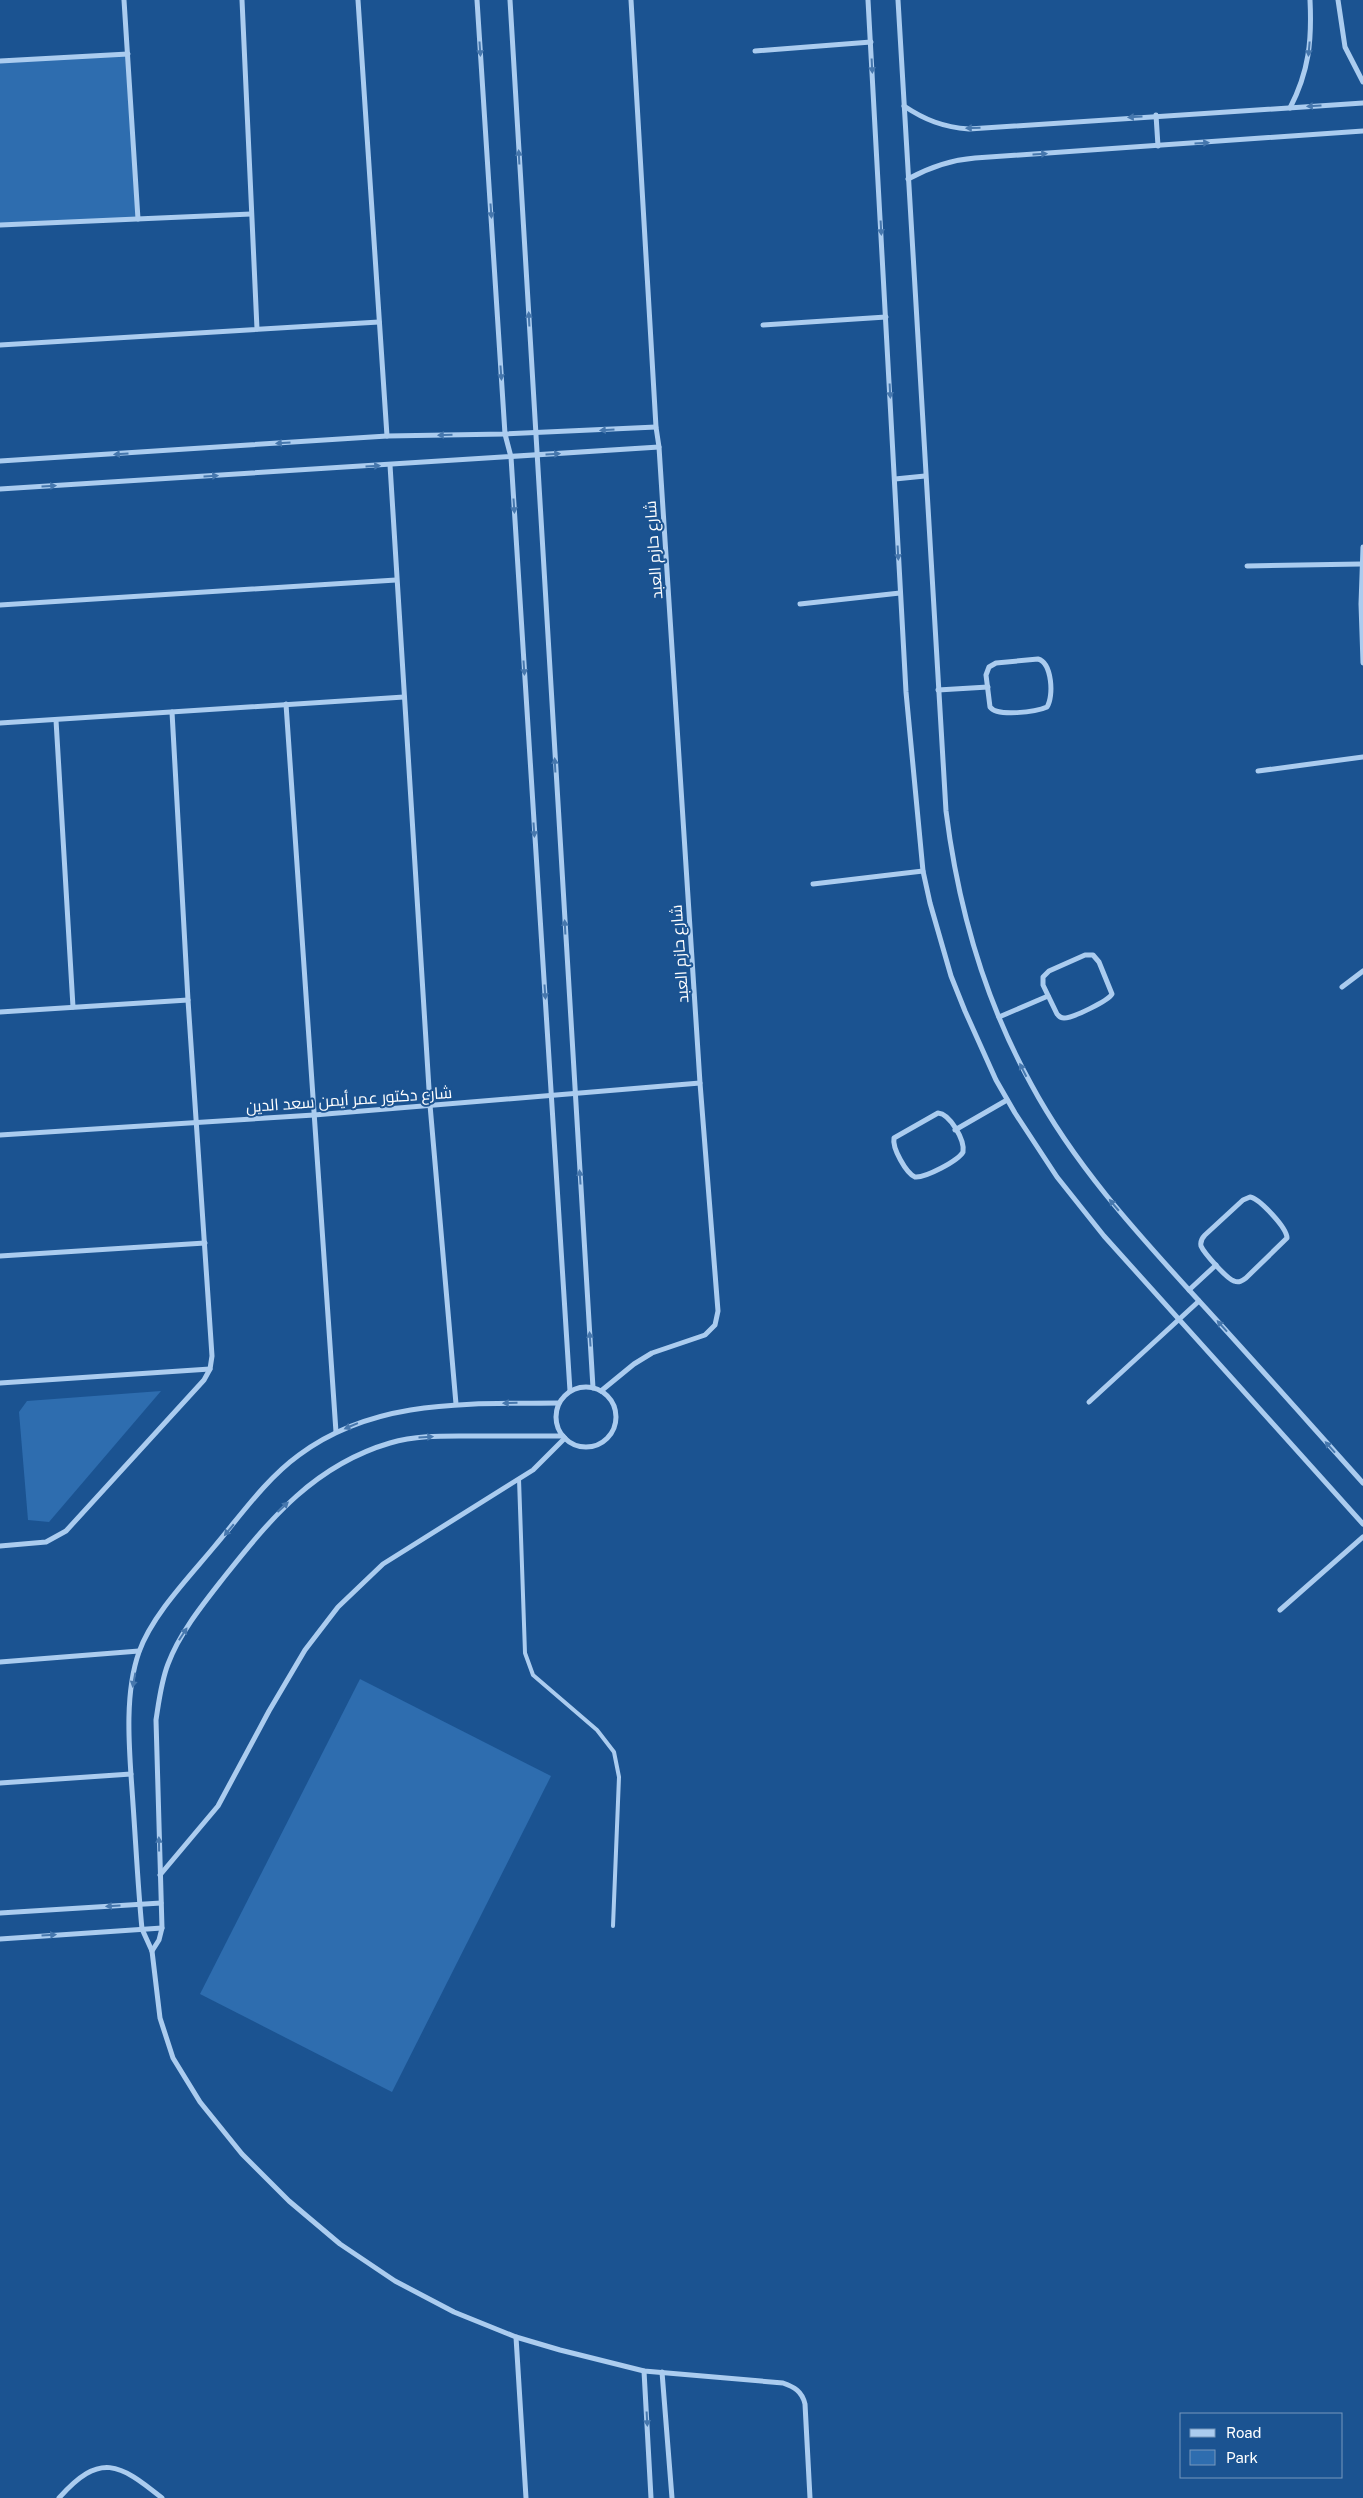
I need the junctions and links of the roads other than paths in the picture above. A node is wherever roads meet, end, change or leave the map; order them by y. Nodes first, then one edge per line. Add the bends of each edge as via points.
1 (124, 0) edge
2 (242, 0) edge
3 (358, 0) edge
4 (477, 0) edge
5 (510, 0) edge
6 (631, 0) edge
7 (868, 0) edge
8 (898, 0) edge
9 (1310, 0) edge
10 (1338, 0) edge
11 (871, 42) junction
12 (755, 51) dead end
13 (128, 54) junction
14 (0, 61) edge
15 (1363, 82) edge
16 (1363, 103) edge
17 (904, 106) junction
18 (1290, 108) junction
19 (1156, 115) junction
20 (1363, 131) edge
21 (1158, 146) junction
22 (908, 179) junction
23 (251, 214) junction
24 (138, 219) junction
25 (0, 225) edge
26 (886, 317) junction
27 (379, 322) junction
28 (764, 325) dead end
29 (257, 329) junction
30 (0, 345) edge
31 (656, 427) junction
32 (536, 433) junction
33 (505, 434) junction
34 (387, 436) junction
35 (659, 448) junction
36 (536, 455) junction
37 (511, 457) junction
38 (0, 462) edge
39 (390, 464) junction
40 (925, 476) junction
41 (894, 479) junction
42 (0, 489) edge
43 (1363, 547) edge
44 (1361, 564) junction
45 (1247, 566) dead end
46 (396, 580) junction
47 (900, 593) junction
48 (800, 604) dead end
49 (1362, 604) edge
50 (0, 605) edge
51 (1362, 645) edge
52 (1363, 663) edge
53 (988, 687) junction
54 (938, 690) junction
55 (404, 697) junction
56 (286, 704) junction
57 (172, 712) junction
58 (56, 720) junction
59 (0, 723) edge
60 (1363, 757) edge
61 (1258, 771) dead end
62 (923, 871) junction
63 (813, 884) dead end
64 (1363, 971) edge
65 (1342, 987) dead end
66 (1048, 996) junction
67 (188, 1000) junction
68 (73, 1007) junction
69 (0, 1012) edge
70 (999, 1018) junction
71 (700, 1083) junction
72 (575, 1094) junction
73 (551, 1096) junction
74 (1007, 1100) junction
75 (430, 1105) junction
76 (314, 1115) junction
77 (197, 1122) junction
78 (955, 1130) junction
79 (0, 1135) edge
80 (205, 1243) junction
81 (0, 1256) edge
82 (1216, 1265) junction
83 (1189, 1290) junction
84 (1200, 1301) junction
85 (1180, 1320) junction
86 (210, 1369) junction
87 (0, 1383) edge
88 (593, 1388) junction
89 (570, 1391) junction
90 (601, 1391) junction
91 (1089, 1402) dead end
92 (559, 1403) junction
93 (456, 1404) junction
94 (336, 1432) junction
95 (564, 1437) junction
96 (519, 1479) junction
97 (1363, 1483) edge
98 (1363, 1524) edge
99 (1363, 1536) edge
100 (0, 1546) edge
101 (1280, 1610) dead end
102 (140, 1651) junction
103 (0, 1662) edge
104 (131, 1774) junction
105 (0, 1783) edge
106 (159, 1876) junction
107 (161, 1903) junction
108 (140, 1904) junction
109 (0, 1913) edge
110 (614, 1926) dead end
111 (162, 1928) junction
112 (142, 1929) junction
113 (0, 1939) edge
114 (152, 1951) junction
115 (516, 2337) junction
116 (644, 2370) junction
117 (662, 2372) junction
118 (58, 2498) edge
119 (162, 2498) edge
120 (526, 2498) edge
121 (651, 2498) edge
122 (672, 2498) edge
123 (810, 2498) edge

1 - 13 street
2 - 23 street
3 - 27 street
4 -> 33 street
32 -> 5 street
6 - 31 street, شارع حازم العبد
7 - 11 street
8 - 17 street
9 -> 18 street via 1308,66
10 - 15 street via 1345,47
11 - 12 street
11 -> 26 street
13 - 14 street
13 - 24 street
16 -> 18 street
19 -> 17 street via 969,129 947,127 924,119
17 - 22 street
18 - 19 street
19 - 21 street
21 -> 20 street
22 -> 21 street via 929,167 952,160
22 - 40 street
23 - 24 street
23 - 29 street
24 - 25 street
26 - 28 street
26 -> 41 street
27 - 29 street
27 - 34 street
29 - 30 street
31 -> 32 street
31 - 35 street, شارع حازم العبد
32 - 33 street
32 - 36 street
33 -> 34 street
33 - 37 street
34 -> 38 street
36 -> 35 street
35 - 71 street, شارع حازم العبد
36 - 37 street
72 -> 36 street
37 - 39 street
37 -> 73 street
42 -> 39 street
39 - 46 street
40 - 41 street
40 - 54 street
41 -> 47 street
43 - 44 street
44 - 45 street
44 - 49 street
46 - 50 street
46 - 55 street
47 - 48 street
47 - 62 street
49 - 51 street
51 - 52 street
53 - 53 street via 990,707 997,713 1044,709 1050,700 1049,670 1045,662 1038,659 992,664 987,670
53 - 54 street
54 - 70 street via 946,811 954,868 969,932
55 - 56 street
55 - 75 street
56 - 57 street
56 - 76 street
57 - 58 street
57 - 67 street
58 - 59 street
58 - 68 street
60 - 61 street
62 - 63 street
62 - 74 street via 951,976
64 - 65 street
66 - 66 street via 1056,1014 1065,1018 1108,999 1112,989 1100,962 1089,955 1045,973 1042,981
66 - 70 street
67 - 68 street
67 - 77 street
68 - 69 street
83 -> 70 street via 1075,1155 1031,1085
71 - 72 street, شارع دكتور عمر أيمن سعد الدين
71 - 90 street, شارع حازم العبد via 718,1311 715,1324 705,1335 671,1345 634,1364
72 - 73 street, شارع دكتور عمر أيمن سعد الدين
88 -> 72 street
73 - 75 street, شارع دكتور عمر أيمن سعد الدين
73 - 89 street
74 - 78 street
74 - 85 street via 1035,1146 1080,1207
75 - 76 street, شارع دكتور عمر أيمن سعد الدين
75 - 93 street
76 - 77 street, شارع دكتور عمر أيمن سعد الدين
76 - 94 street
77 - 79 street, شارع دكتور عمر أيمن سعد الدين
77 - 80 street
78 - 78 street via 946,1115 938,1113 900,1133 893,1141 908,1172 915,1178 923,1177 961,1156 964,1148
80 - 81 street
80 - 86 street via 212,1350
82 - 82 street via 1233,1281 1242,1281 1283,1244 1287,1234 1258,1200 1246,1198 1202,1238 1202,1246
82 - 83 street
83 - 84 street
84 - 85 street
97 -> 84 street
85 - 91 street
85 - 98 street
86 - 87 street
86 - 100 street via 204,1380 66,1531 46,1542
88 - 89 street
88 - 90 street
89 - 92 street
90 - 95 street via 612,1404 615,1414 610,1433 603,1441 589,1446 574,1444
92 -> 93 street
92 - 95 street via 557,1426
93 -> 94 street via 395,1412
94 -> 102 street via 299,1455 268,1483 176,1593
95 - 96 street via 539,1465
106 -> 95 street via 156,1720 168,1665 180,1639 208,1597 280,1510 331,1470 390,1443 421,1437
96 - 106 street via 383,1564 338,1607 269,1710 218,1806
96 - 110 lane via 525,1653 533,1675 597,1730 614,1752 620,1777
99 - 101 street
102 - 103 street
102 -> 104 street via 132,1692
104 - 105 street
104 - 108 street
106 - 107 street
107 - 108 street
107 - 111 street
108 -> 109 street
108 - 112 street
111 - 112 street
111 - 114 street
113 -> 112 street
112 - 114 street
114 - 115 street via 160,2018 174,2058 200,2102 242,2154 289,2202 340,2244 396,2281 454,2312
115 - 116 street
115 - 120 street
116 - 117 street
116 -> 121 street
117 - 122 street
117 - 123 street via 783,2383 794,2387 803,2395 805,2404
118 - 119 street via 84,2474 102,2467 119,2468

